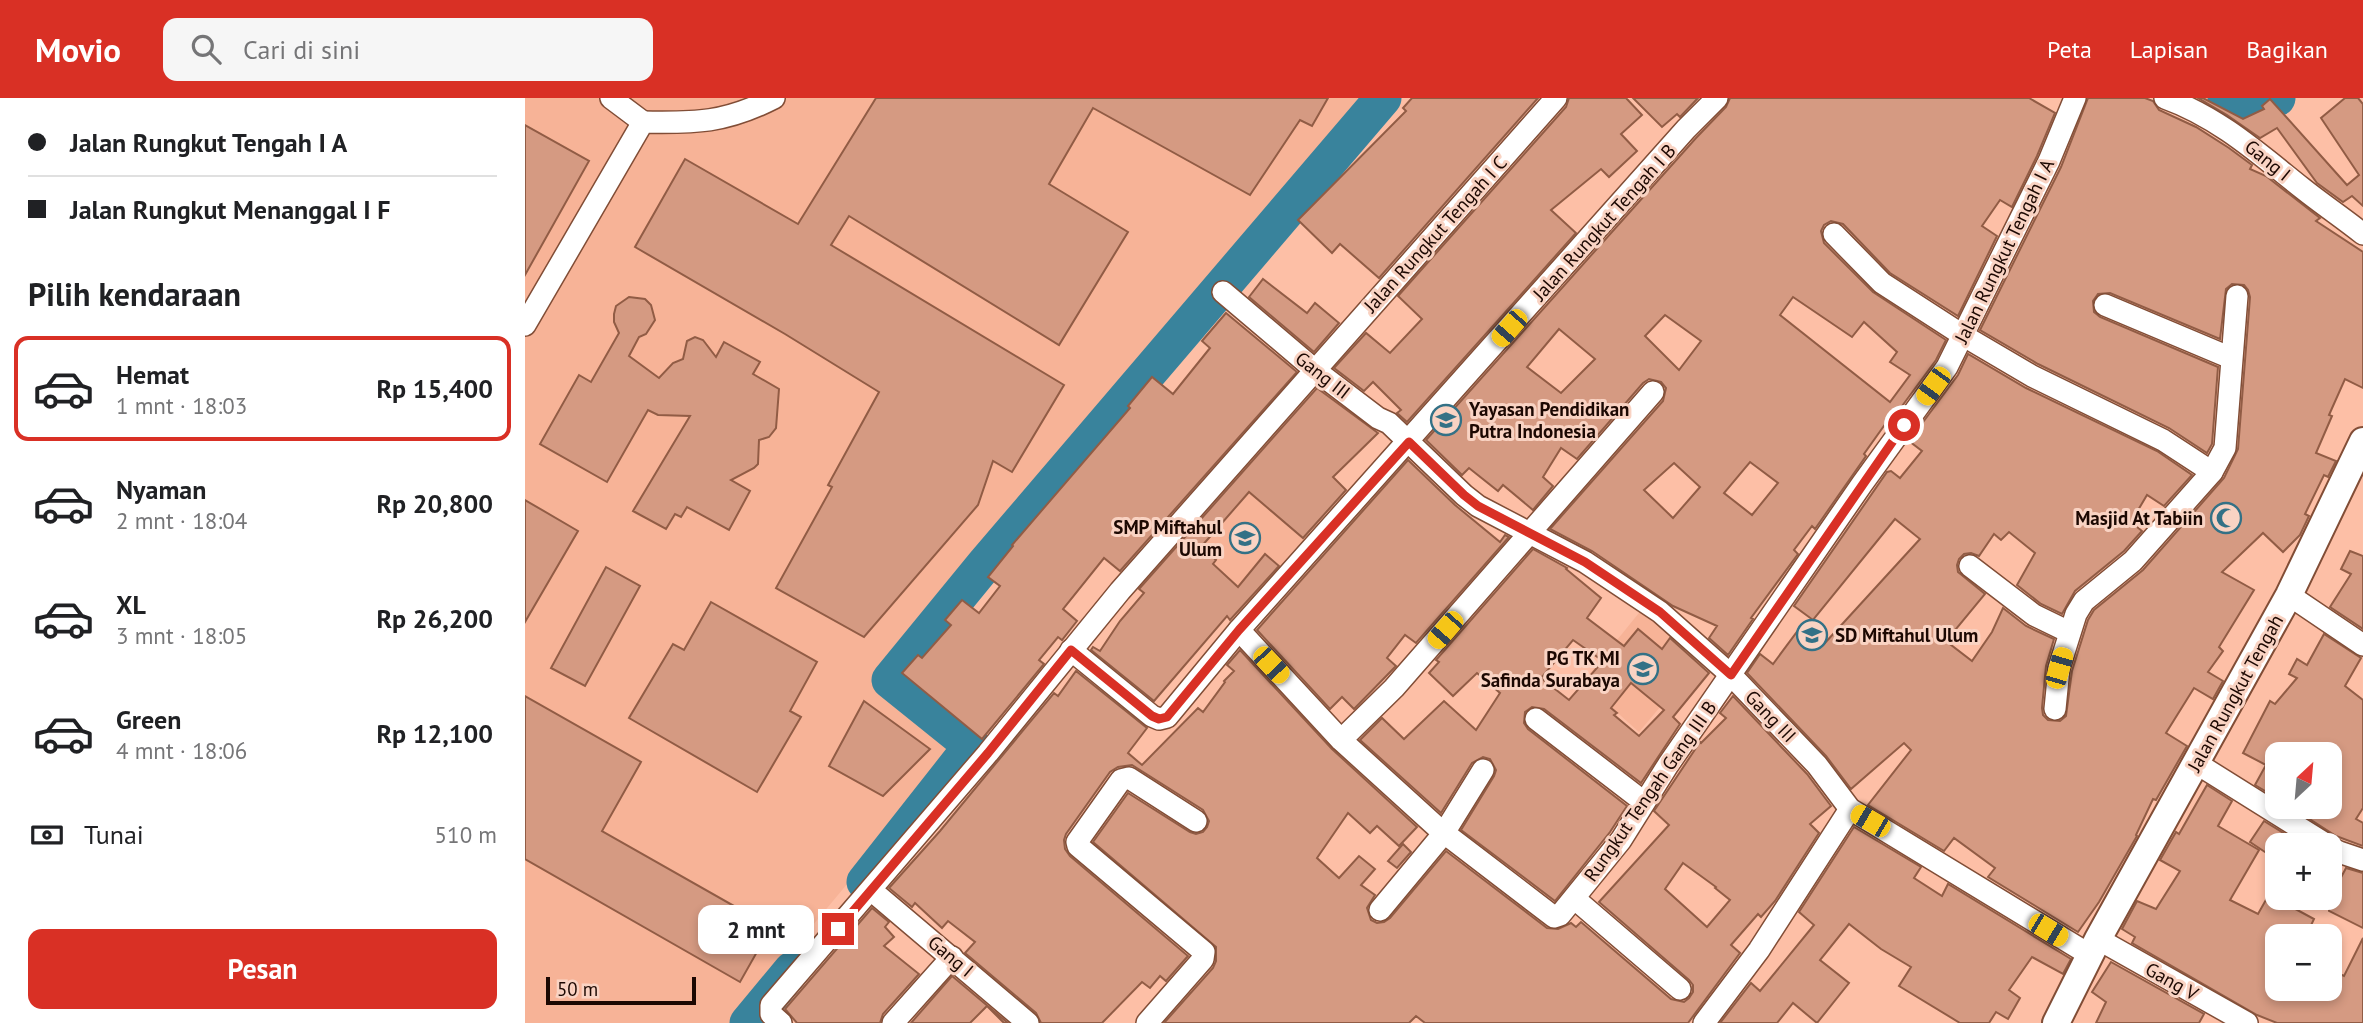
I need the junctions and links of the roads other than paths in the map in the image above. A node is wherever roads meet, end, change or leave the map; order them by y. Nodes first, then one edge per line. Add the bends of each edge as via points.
1 (611, 98) edge
2 (774, 98) edge
3 (1556, 98) edge
4 (1717, 98) edge
5 (2075, 98) edge
6 (2165, 98) edge
7 (643, 122) junction
8 (1834, 234) dead end
9 (2363, 234) edge
10 (1223, 292) dead end
11 (2238, 296) dead end
12 (2105, 305) dead end
13 (525, 325) edge
14 (1963, 336) junction
15 (2231, 358) junction
16 (1315, 370) junction
17 (1653, 392) dead end
18 (2363, 441) edge
19 (1409, 442) junction
20 (2212, 471) junction
21 (1531, 533) junction
22 (1970, 566) dead end
23 (2289, 595) junction
24 (1239, 630) junction
25 (2069, 632) junction
26 (2363, 645) edge
27 (1071, 650) junction
28 (1731, 675) junction
29 (2055, 709) dead end
30 (1536, 719) dead end
31 (1342, 740) junction
32 (2196, 762) junction
33 (1483, 770) dead end
34 (1644, 802) junction
35 (1850, 809) junction
36 (1196, 821) dead end
37 (1444, 833) junction
38 (2308, 833) edge
39 (2342, 853) edge
40 (2363, 860) edge
41 (871, 890) junction
42 (1575, 899) junction
43 (1380, 910) dead end
44 (2094, 947) junction
45 (952, 957) junction
46 (1680, 989) dead end
47 (781, 1023) edge
48 (893, 1023) edge
49 (1028, 1023) edge
50 (1147, 1023) edge
51 (1704, 1023) edge
52 (2056, 1023) edge
53 (2247, 1023) edge

1 - 7 street
2 - 7 street via 724,118 696,123
3 - 16 street, Jalan Rungkut Tengah I C
4 - 19 street, Jalan Rungkut Tengah I B
5 - 14 street, Jalan Rungkut Tengah I A
6 - 9 street, Gang I via 2242,139
7 - 13 street
8 - 14 street via 1882,283
10 - 16 street, Gang III
11 - 15 street
12 - 15 street
14 - 20 street via 2032,376 2163,440
14 - 28 street, Jalan Rungkut Tengah I A via 1947,367
15 - 20 street via 2225,448
16 - 19 street, Gang III
16 - 27 street, Jalan Rungkut Tengah I C
17 - 21 street
18 - 23 main road, Jalan Rungkut Tengah
19 - 21 street, Gang III via 1478,506
19 - 24 street, Jalan Rungkut Tengah I B
20 - 25 street via 2133,561 2084,601
21 - 28 street, Gang III via 1660,612
21 - 31 street
22 - 25 street via 2034,615
23 - 26 street
23 - 32 main road, Jalan Rungkut Tengah
24 - 27 street, Jalan Rungkut Tengah I B via 1167,717 1159,719
24 - 31 street, Rungkut Tengah Gang III B
25 - 29 street
27 - 41 street, Jalan Rungkut Tengah I C
28 - 34 street, Rungkut Tengah Gang III B
28 - 35 street, Gang III via 1817,765
30 - 34 street
31 - 37 street, Rungkut Tengah Gang III B
32 - 38 street
32 - 44 main road, Jalan Rungkut Tengah
33 - 37 street
34 - 42 street, Rungkut Tengah Gang III B
35 - 44 street, Gang III
35 - 51 street via 1759,950
36 - 50 street via 1129,778 1121,780 1077,842 1204,952 1203,959
37 - 42 street, Rungkut Tengah Gang III B via 1554,917
37 - 43 street
39 - 40 street
41 - 45 street, Gang I
41 - 47 street, Jalan Rungkut Tengah I C via 771,1006 771,1014
42 - 46 street
44 - 52 main road, Jalan Rungkut Tengah
44 - 53 street, Gang V
45 - 48 street
45 - 49 street, Gang I

